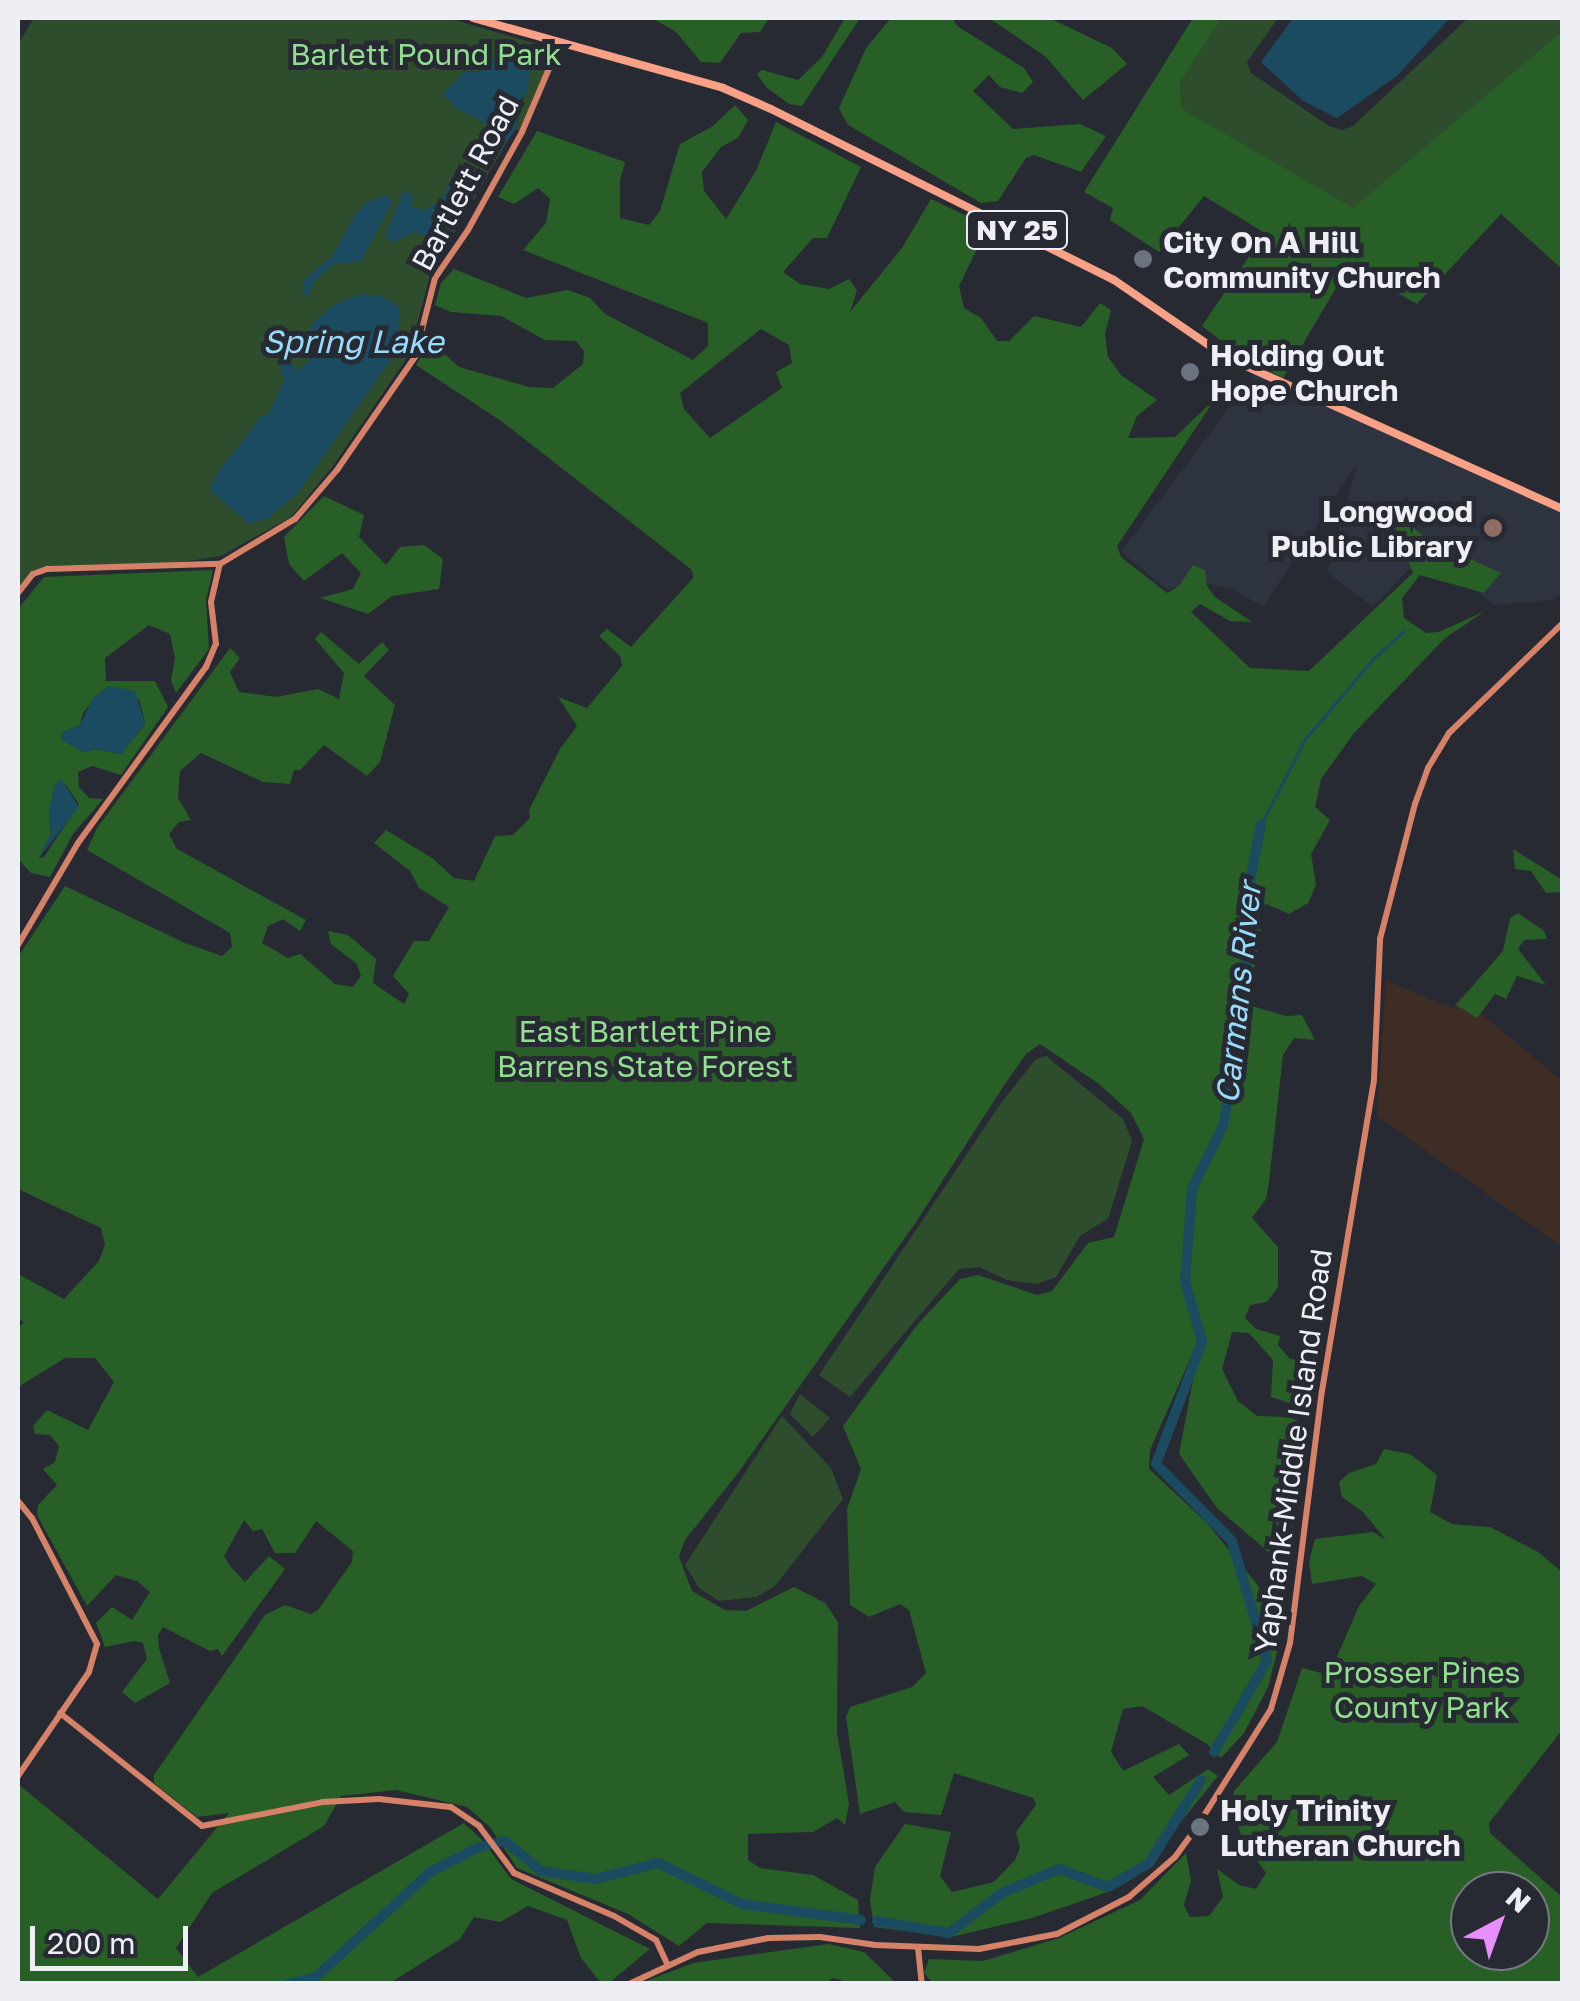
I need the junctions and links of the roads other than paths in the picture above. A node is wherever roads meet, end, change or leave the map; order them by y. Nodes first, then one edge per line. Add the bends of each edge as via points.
1 (473, 18) edge
2 (560, 43) junction
3 (1562, 509) edge
4 (220, 564) junction
5 (18, 593) edge
6 (1562, 624) edge
7 (18, 945) edge
8 (18, 1501) edge
9 (60, 1713) junction
10 (18, 1776) edge
11 (918, 1948) junction
12 (667, 1964) junction
13 (629, 1984) edge
14 (922, 1984) edge

1 - 2 main road, NY 25
2 - 3 main road, NY 25 via 771,108 1104,274 1226,357
2 - 4 street, Bartlett Road via 522,132 435,278 415,357 295,520
4 - 5 street via 48,569
4 - 7 street via 211,602 216,644 206,667 78,843
6 - 11 street, Yaphank-Middle Island Road via 1450,733 1428,768 1409,826 1380,939 1374,1078 1322,1391 1290,1643 1270,1709 1186,1843 1108,1911 1008,1946
8 - 9 street via 97,1644 94,1663
9 - 10 street
9 - 12 street via 202,1826 323,1802 380,1799 451,1807 479,1826 514,1874 656,1940
11 - 12 street, Yaphank-Middle Island Road via 769,1938
11 - 14 street
12 - 13 street, Yaphank-Middle Island Road

